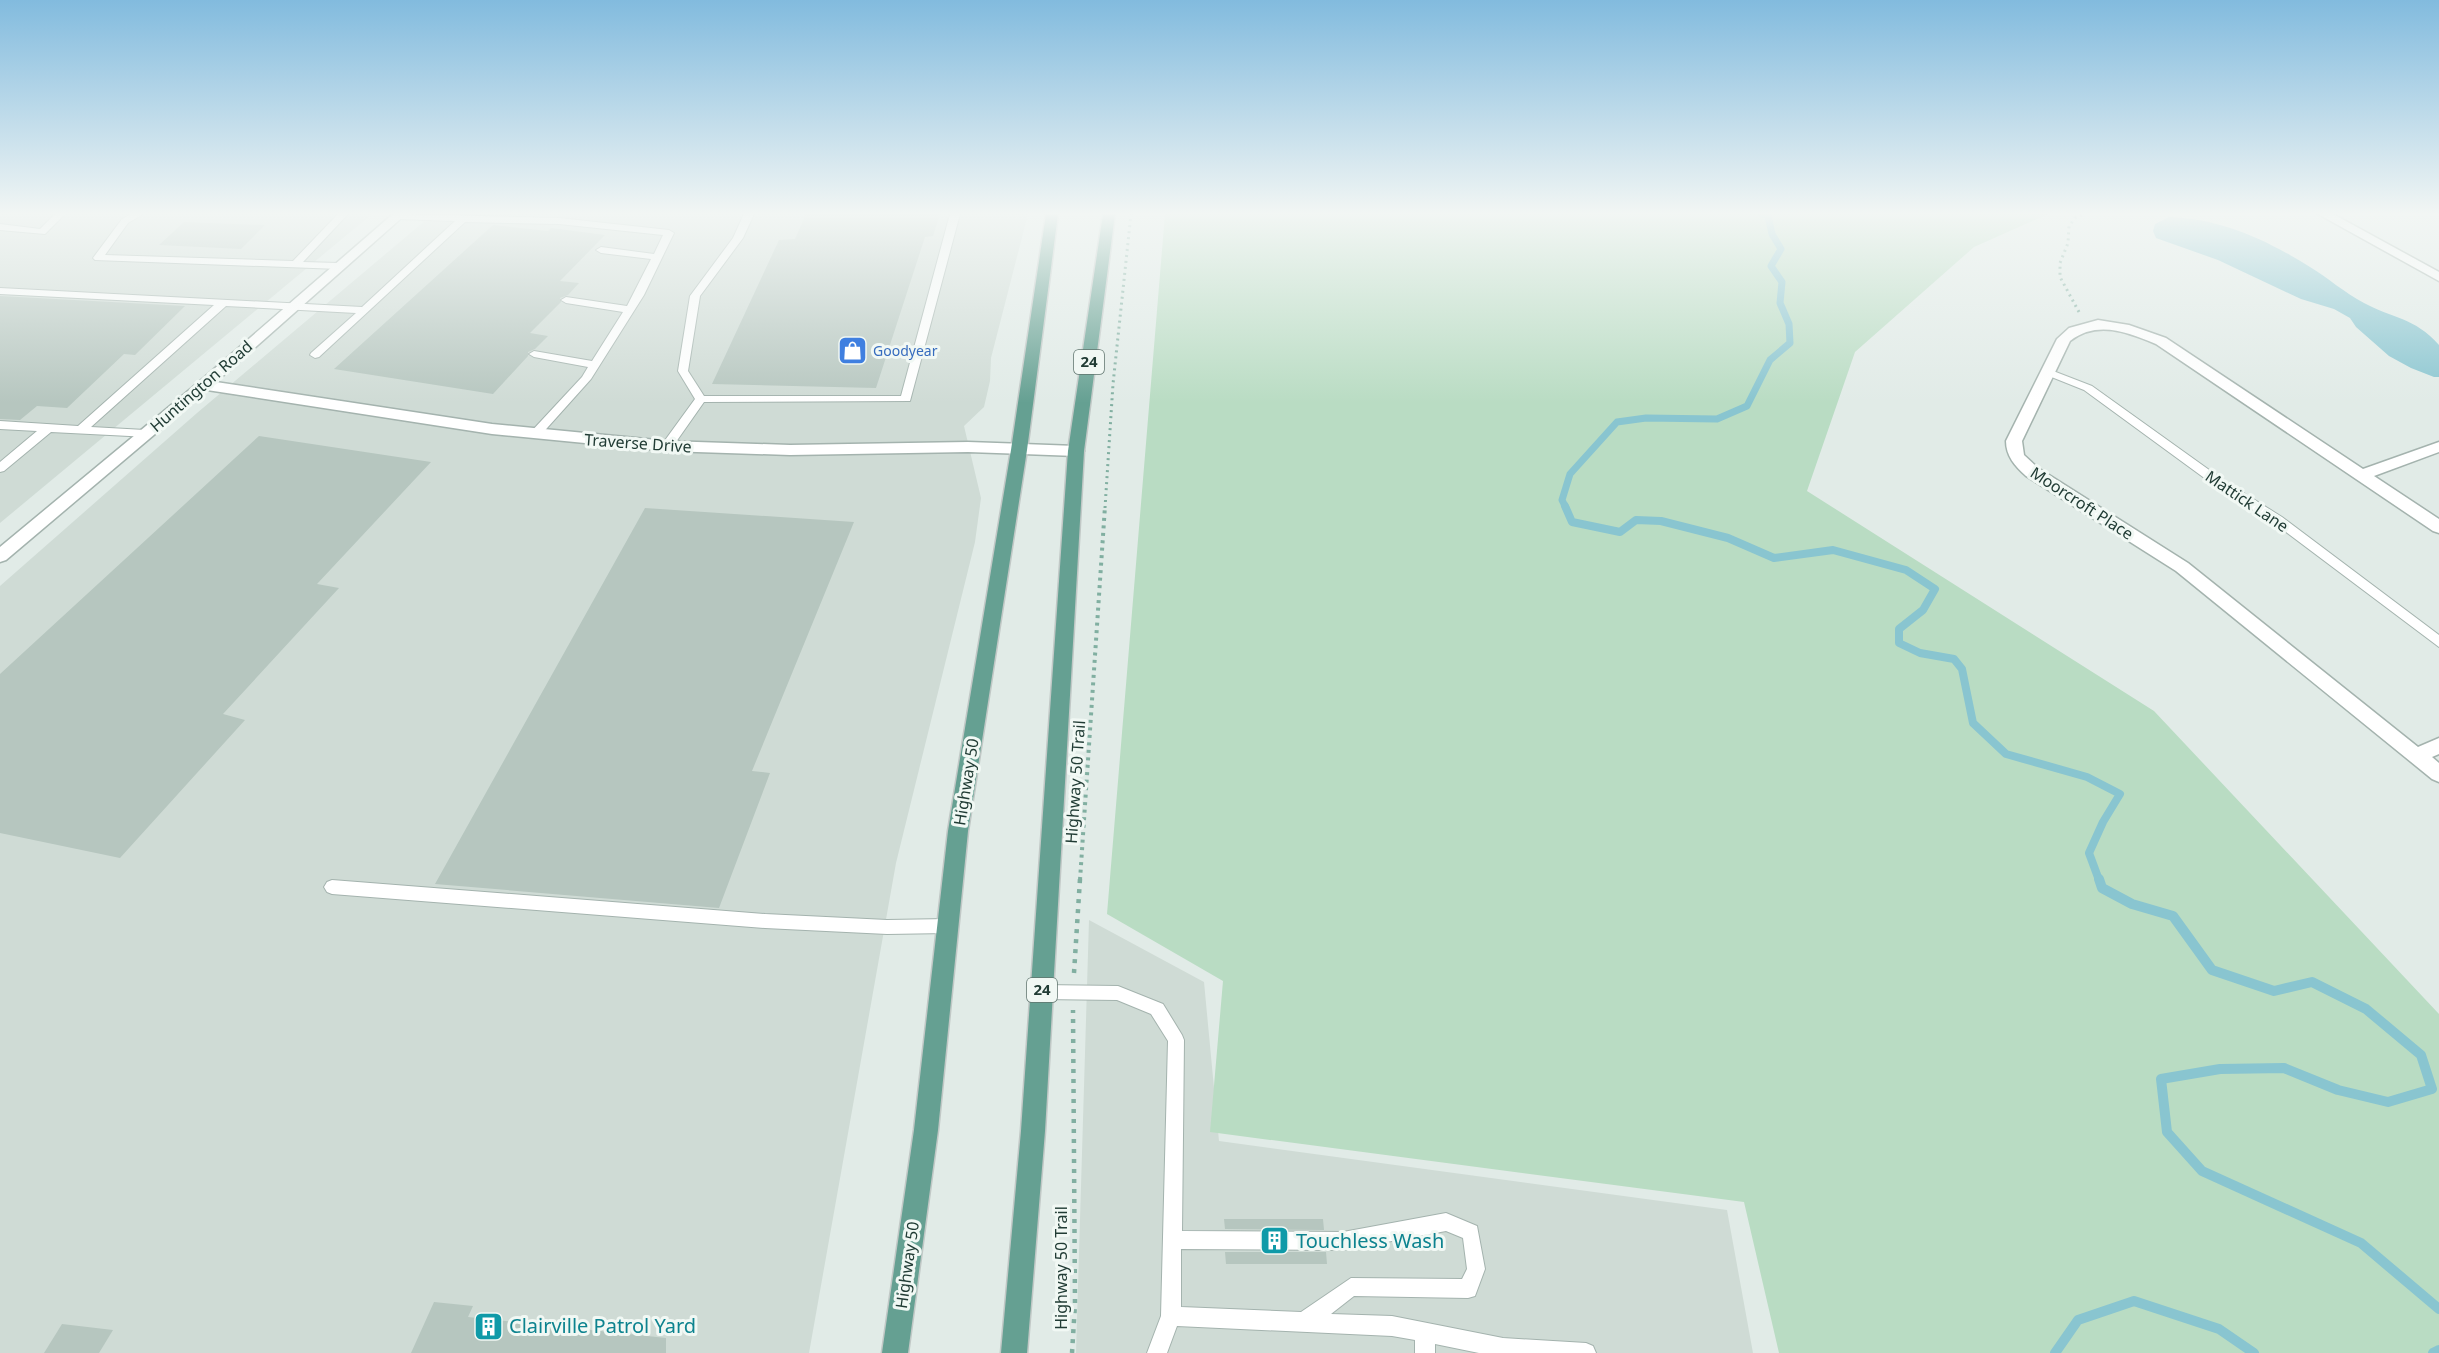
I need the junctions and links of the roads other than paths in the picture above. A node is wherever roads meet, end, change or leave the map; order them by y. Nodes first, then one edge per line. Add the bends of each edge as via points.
1 (326, 277) edge
2 (400, 277) edge
3 (647, 277) edge
4 (709, 277) edge
5 (938, 277) edge
6 (1043, 277) edge
7 (1100, 277) edge
8 (0, 291) edge
9 (566, 300) dead end
10 (223, 303) junction
11 (292, 307) junction
12 (365, 310) junction
13 (630, 310) junction
14 (534, 354) dead end
15 (315, 355) dead end
16 (594, 365) junction
17 (2048, 372) junction
18 (204, 385) junction
19 (701, 399) junction
20 (0, 425) edge
21 (48, 428) junction
22 (81, 430) junction
23 (145, 434) junction
24 (535, 434) junction
25 (667, 446) junction
26 (2439, 447) edge
27 (1019, 450) junction
28 (1076, 451) junction
29 (0, 468) edge
30 (2363, 474) junction
31 (2439, 527) edge
32 (0, 556) edge
33 (2439, 642) edge
34 (2439, 746) edge
35 (2417, 756) junction
36 (2439, 774) edge
37 (332, 886) dead end
38 (948, 926) junction
39 (1042, 992) junction
40 (1172, 1240) junction
41 (1171, 1316) junction
42 (1304, 1322) junction
43 (1425, 1333) junction
44 (895, 1353) edge
45 (1014, 1353) edge
46 (1157, 1353) edge
47 (1425, 1353) edge
48 (1586, 1353) edge

1 - 11 street, Huntington Road
2 - 12 lane
3 - 13 lane
4 - 19 lane via 695,296 683,371
5 - 19 lane via 906,399
6 - 27 main road, Highway 50
7 - 28 main road, 24
8 - 10 lane
9 - 13 lane
10 - 11 lane
10 - 22 lane
11 - 12 lane
11 - 18 street, Huntington Road
12 - 15 lane
13 - 16 lane
14 - 16 lane
16 - 24 lane via 586,379
17 - 30 street, Moorcroft Place via 2064,339 2073,330 2088,325 2117,326 2161,341
17 - 33 lane, Mattick Lane via 2088,388 2222,485 2278,520
17 - 35 street, Moorcroft Place via 2014,441 2018,459 2032,472 2182,567
18 - 23 street, Huntington Road
18 - 24 street, Traverse Drive
19 - 25 lane
20 - 21 lane
21 - 22 lane
21 - 29 lane
22 - 23 lane
23 - 32 street, Huntington Road
24 - 25 street, Traverse Drive
25 - 27 street, Traverse Drive
26 - 30 street
27 - 28 street, Traverse Drive
27 - 38 main road, Highway 50 via 958,831
28 - 39 main road, 24
30 - 31 street
34 - 35 street
35 - 36 street, Moorcroft Place
37 - 38 lane via 765,921
38 - 44 main road, Highway 50 via 926,1130
39 - 40 lane via 1118,993 1157,1009 1176,1040
39 - 45 main road, 24
40 - 41 lane
40 - 42 lane via 1342,1241 1446,1222 1471,1232 1476,1269 1468,1289 1351,1287
41 - 42 lane
41 - 46 lane
42 - 43 lane via 1392,1326
43 - 47 lane
43 - 48 lane via 1503,1348

